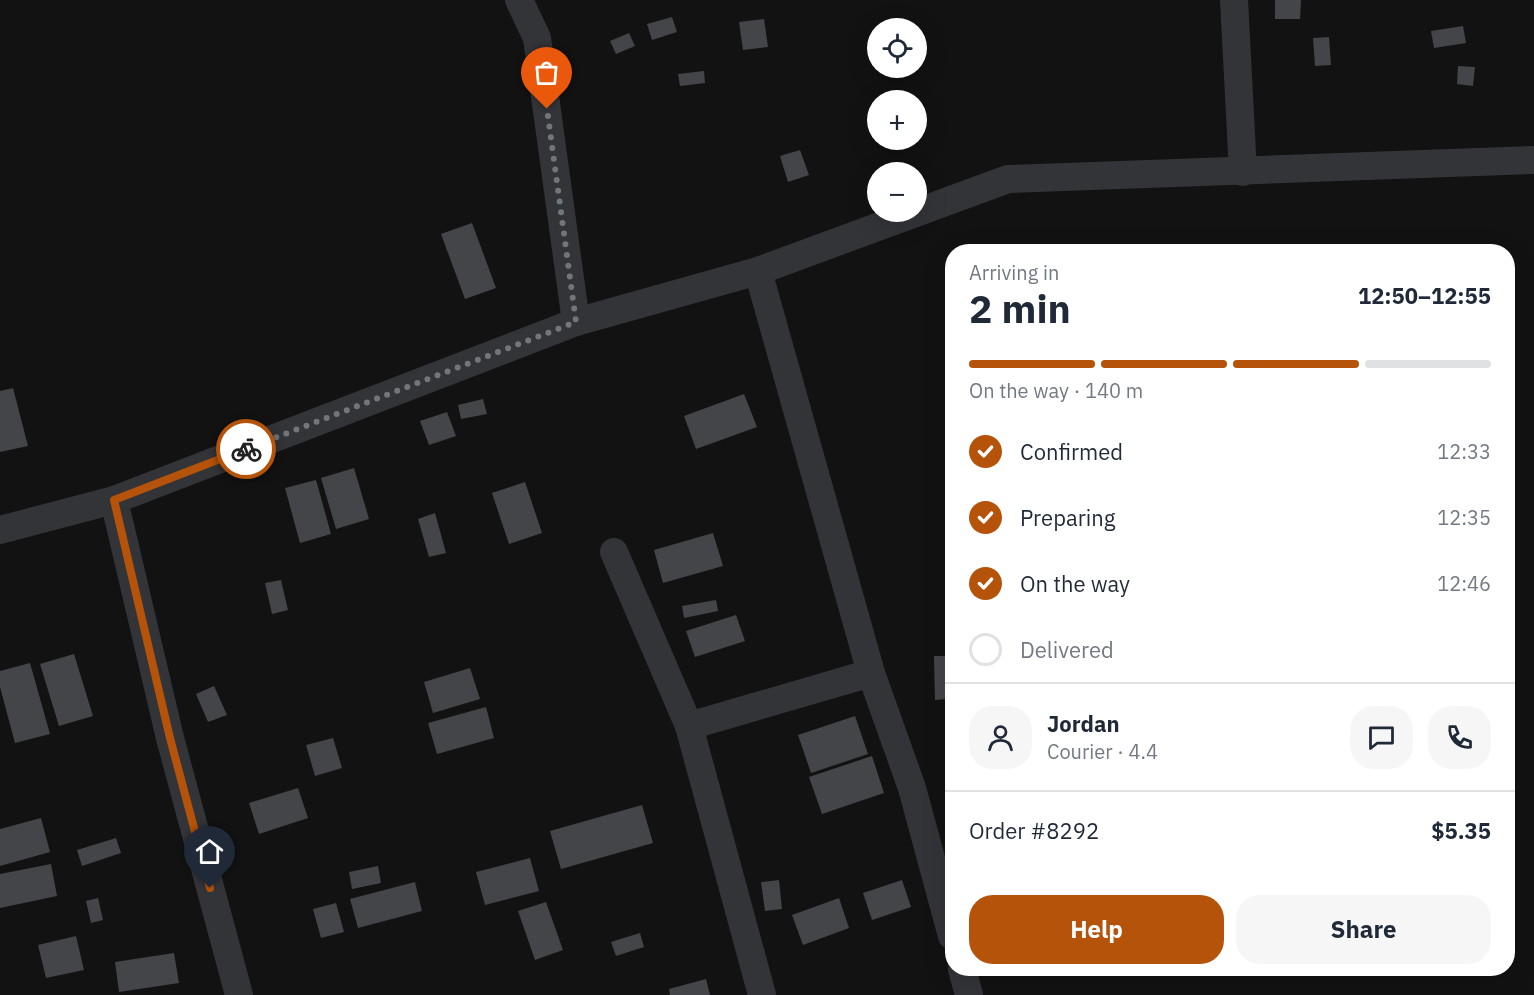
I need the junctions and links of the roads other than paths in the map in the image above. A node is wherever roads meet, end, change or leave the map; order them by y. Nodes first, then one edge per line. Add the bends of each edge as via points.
1 (519, 0) edge
2 (1234, 0) edge
3 (1534, 160) edge
4 (1243, 172) junction
5 (758, 271) junction
6 (576, 322) junction
7 (114, 500) junction
8 (0, 530) edge
9 (614, 552) dead end
10 (871, 673) junction
11 (689, 726) junction
12 (945, 910) edge
13 (964, 976) edge
14 (238, 995) edge
15 (762, 995) edge
16 (969, 995) edge

1 - 6 street via 537,38
2 - 4 street
3 - 4 street
4 - 5 street via 1008,179
5 - 6 street
5 - 10 street
6 - 7 street
7 - 8 street
7 - 14 street via 170,738
9 - 11 street
10 - 11 street
10 - 12 street via 912,788
11 - 15 street
13 - 16 street

